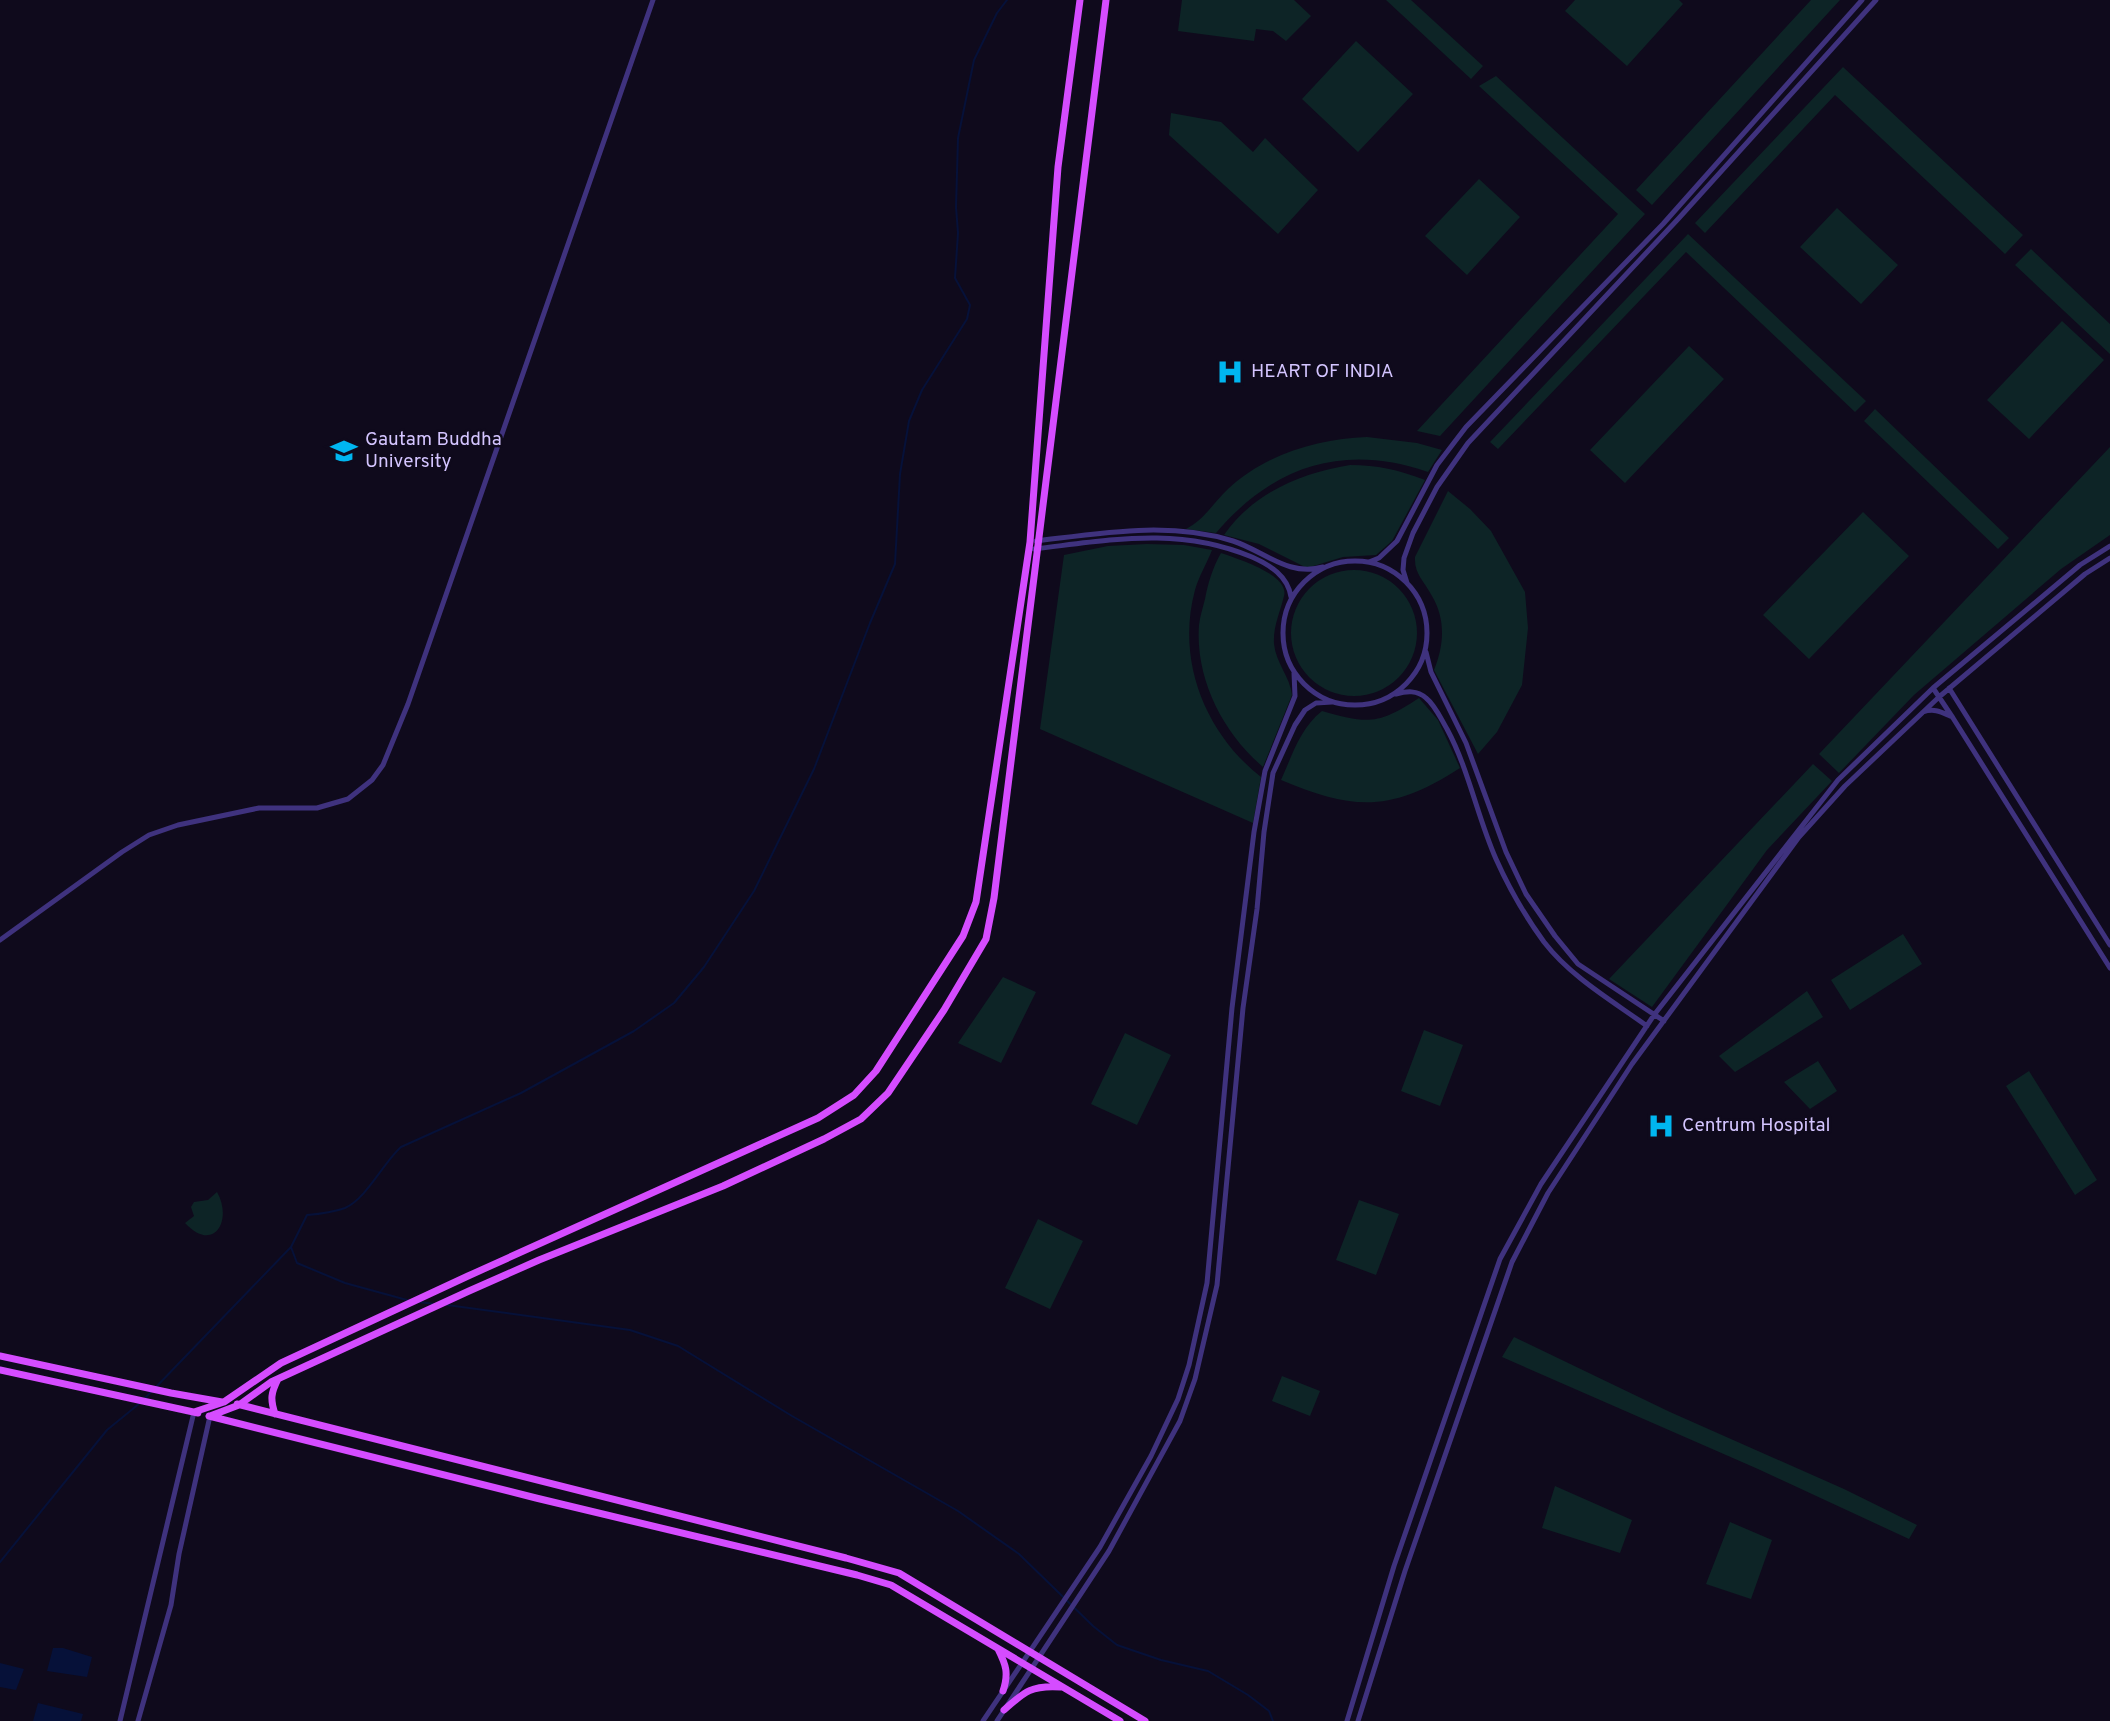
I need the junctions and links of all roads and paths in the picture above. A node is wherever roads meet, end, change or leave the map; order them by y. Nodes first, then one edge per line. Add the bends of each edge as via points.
1 (653, 0) edge
2 (1080, 0) edge
3 (1106, 0) edge
4 (1862, 0) edge
5 (1876, 0) edge
6 (1038, 544) junction
7 (1029, 546) junction
8 (2110, 546) edge
9 (2110, 558) edge
10 (1369, 562) junction
11 (1329, 565) junction
12 (1407, 583) junction
13 (1291, 597) junction
14 (2014, 633) junction
15 (2020, 640) dead end
16 (1426, 652) junction
17 (1294, 673) junction
18 (1960, 678) junction
19 (1943, 680) junction
20 (1933, 688) junction
21 (1949, 688) junction
22 (1393, 695) junction
23 (1938, 697) junction
24 (1332, 702) junction
25 (1961, 706) junction
26 (1921, 713) junction
27 (1953, 718) junction
28 (0, 940) edge
29 (2110, 945) edge
30 (2110, 968) edge
31 (1654, 1015) junction
32 (1664, 1021) junction
33 (1647, 1026) junction
34 (1655, 1032) junction
35 (0, 1356) edge
36 (0, 1370) edge
37 (278, 1378) junction
38 (224, 1402) junction
39 (239, 1405) junction
40 (194, 1412) junction
41 (275, 1414) junction
42 (210, 1416) junction
43 (998, 1647) junction
44 (1029, 1651) junction
45 (1038, 1657) junction
46 (1022, 1662) junction
47 (1031, 1668) junction
48 (1065, 1688) junction
49 (1003, 1691) junction
50 (1004, 1710) junction
51 (120, 1721) edge
52 (138, 1721) edge
53 (984, 1721) edge
54 (997, 1721) edge
55 (1120, 1721) edge
56 (1145, 1721) edge
57 (1347, 1721) edge
58 (1358, 1721) edge

1 - 28 street via 383,765 348,799 317,808 259,808 149,835
2 - 7 main road via 1058,167
3 - 6 main road
4 - 10 street via 1663,224 1465,427 1437,465 1397,541
5 - 12 street via 1468,443 1437,487 1413,533 1404,558
6 - 7 street
6 - 11 street via 1140,529 1172,530 1236,542 1301,570
6 - 13 street via 1171,537 1205,542 1260,561 1281,575
6 - 37 main road via 986,939 888,1093 861,1119 824,1139
7 - 38 main road via 976,902 963,936 876,1071 854,1095 818,1118 281,1363
8 - 19 street via 2080,565
9 - 14 street
10 - 11 street
10 - 12 street via 1393,571
11 - 13 street via 1307,578
12 - 16 street via 1427,624
13 - 17 street via 1283,616 1282,642
14 - 15 street
14 - 18 street
16 - 22 street
16 - 31 street via 1526,894 1578,964
17 - 24 street via 1311,691
17 - 44 street via 1295,696 1265,771 1254,832 1232,1008 1207,1283 1189,1365 1152,1456 1100,1547
18 - 21 street
18 - 25 street via 1955,694
19 - 20 street
19 - 21 street
20 - 23 street
20 - 31 street via 1838,780
21 - 23 street
21 - 25 street
22 - 24 street via 1357,706
22 - 33 street via 1418,693 1440,716 1457,747 1495,856 1515,898 1545,942 1569,970
23 - 26 street
23 - 27 street
24 - 45 street via 1305,710 1273,773 1243,1008 1217,1284 1195,1379 1180,1422 1145,1487
25 - 29 street
26 - 27 street via 1938,710
26 - 32 street via 1799,837
27 - 30 street
31 - 32 street
31 - 33 street
32 - 34 street
33 - 34 street
33 - 57 street via 1541,1184 1500,1259 1394,1566
34 - 58 street via 1548,1193 1512,1262
35 - 38 main road
36 - 40 main road
37 - 39 main road
37 - 41 main road via 271,1392
38 - 39 main road
38 - 40 main road
39 - 41 main road
39 - 42 main road
40 - 42 main road
40 - 51 street
41 - 44 main road via 899,1573
42 - 43 main road via 857,1575 891,1586
42 - 52 street via 171,1605
43 - 46 main road
43 - 49 main road via 1007,1667
44 - 45 main road
44 - 46 street
45 - 47 street
45 - 56 main road
46 - 47 main road
46 - 49 street
47 - 48 main road
47 - 50 street
48 - 50 main road via 1035,1687
48 - 55 main road
49 - 53 street
50 - 54 street

